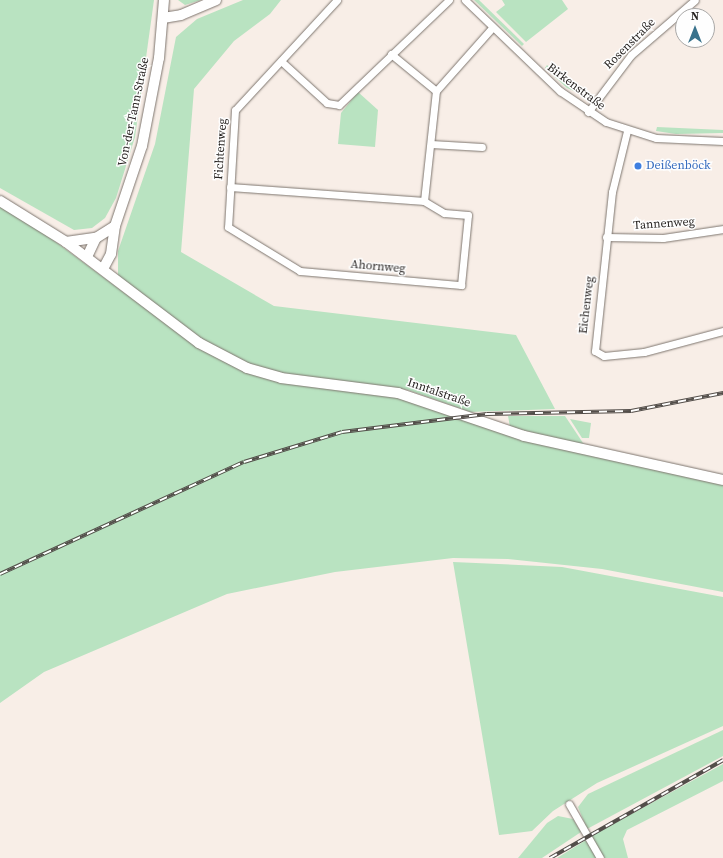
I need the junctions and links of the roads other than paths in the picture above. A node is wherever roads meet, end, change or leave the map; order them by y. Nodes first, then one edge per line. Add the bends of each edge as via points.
1 (216, 0) edge
2 (337, 0) edge
3 (448, 0) edge
4 (465, 0) edge
5 (696, 0) edge
6 (166, 2) edge
7 (163, 18) junction
8 (492, 28) junction
9 (391, 54) junction
10 (281, 61) junction
11 (436, 91) junction
12 (588, 112) junction
13 (627, 131) junction
14 (723, 141) edge
15 (431, 144) junction
16 (482, 147) dead end
17 (230, 187) junction
18 (0, 201) edge
19 (424, 201) junction
20 (115, 226) junction
21 (723, 229) edge
22 (606, 237) junction
23 (96, 238) junction
24 (66, 242) junction
25 (87, 257) junction
26 (103, 269) junction
27 (723, 331) edge
28 (723, 480) edge
29 (569, 804) dead end
30 (600, 858) edge

1 - 7 main road via 181,15
2 - 10 street, Fichtenweg
3 - 9 street
4 - 8 street, Birkenstraße
5 - 12 street, Rosenstraße via 631,55
6 - 7 main road, Von-der-Tann-Straße
7 - 20 main road, Von-der-Tann-Straße via 142,146
8 - 11 street
8 - 12 street, Birkenstraße via 550,83
9 - 10 street via 334,105
9 - 11 street
10 - 17 street, Fichtenweg via 235,110
11 - 15 street
12 - 13 street, Birkenstraße
13 - 14 street, Birkenstraße via 672,140
13 - 22 street, Eichenweg via 612,192
15 - 16 street
15 - 19 street
17 - 19 street, Fichtenweg
17 - 19 street, Ahornweg via 228,227 290,267 461,285 468,215 444,214
18 - 24 main road, Inntalstraße
20 - 23 main road
20 - 26 main road, Von-der-Tann-Straße via 111,254
21 - 22 street, Tannenweg via 670,238
22 - 27 street, Eichenweg via 594,337 596,353 613,355 668,348
23 - 24 main road
23 - 25 main road
24 - 25 main road, Inntalstraße
25 - 26 main road, Inntalstraße
26 - 28 main road, Inntalstraße via 199,343 262,373 398,393 524,436
29 - 30 street

